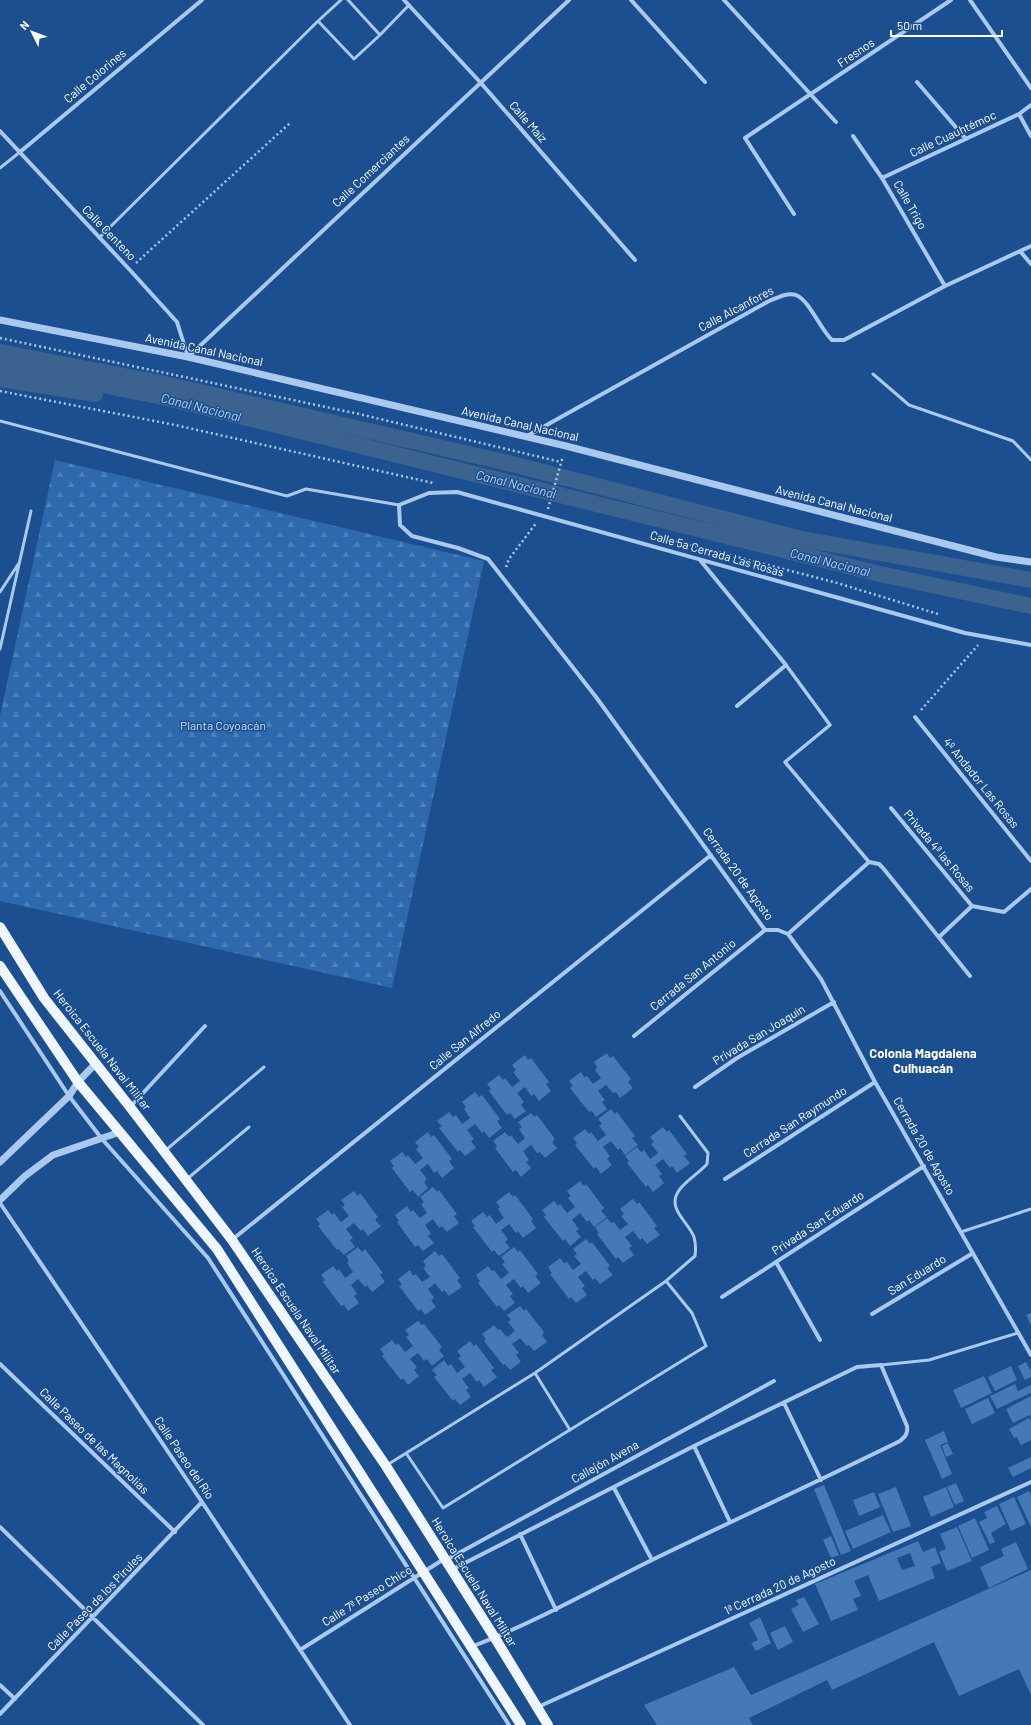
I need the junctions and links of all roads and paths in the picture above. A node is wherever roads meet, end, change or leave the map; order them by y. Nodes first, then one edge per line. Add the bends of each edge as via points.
1 (202, 0) edge
2 (341, 0) edge
3 (348, 0) edge
4 (404, 0) edge
5 (569, 0) edge
6 (631, 0) edge
7 (724, 0) edge
8 (951, 0) edge
9 (970, 0) edge
10 (409, 5) junction
11 (318, 21) junction
12 (380, 35) junction
13 (480, 82) junction
14 (705, 82) dead end
15 (917, 82) dead end
16 (1031, 88) edge
17 (811, 95) junction
18 (1031, 105) edge
19 (1019, 114) junction
20 (836, 122) dead end
21 (290, 124) dead end
22 (0, 131) edge
23 (853, 136) dead end
24 (1031, 136) edge
25 (966, 138) junction
26 (20, 152) junction
27 (0, 168) edge
28 (882, 178) junction
29 (794, 214) dead end
30 (99, 238) junction
31 (1031, 246) edge
32 (1020, 251) junction
33 (635, 260) dead end
34 (1031, 264) edge
35 (130, 269) junction
36 (945, 286) junction
37 (0, 320) edge
38 (0, 338) edge
39 (188, 356) junction
40 (873, 374) dead end
41 (0, 421) edge
42 (526, 437) junction
43 (1031, 460) edge
44 (561, 462) dead end
45 (559, 469) dead end
46 (550, 502) dead end
47 (399, 505) junction
48 (32, 511) dead end
49 (543, 516) junction
50 (700, 559) junction
51 (20, 560) junction
52 (1031, 562) edge
53 (503, 578) junction
54 (0, 592) edge
55 (985, 636) junction
56 (1031, 645) edge
57 (0, 649) edge
58 (786, 665) junction
59 (737, 706) dead end
60 (915, 717) joint
61 (891, 808) dead end
62 (711, 855) junction
63 (1031, 861) edge
64 (869, 862) junction
65 (1031, 889) edge
66 (972, 906) junction
67 (0, 927) edge
68 (765, 930) junction
69 (788, 934) junction
70 (940, 937) junction
71 (0, 966) edge
72 (970, 976) dead end
73 (0, 990) edge
74 (834, 1002) junction
75 (205, 1026) dead end
76 (634, 1036) dead end
77 (96, 1063) junction
78 (264, 1068) dead end
79 (78, 1082) junction
80 (875, 1082) junction
81 (695, 1087) dead end
82 (69, 1096) junction
83 (130, 1107) junction
84 (680, 1116) dead end
85 (249, 1127) dead end
86 (120, 1132) junction
87 (102, 1139) junction
88 (164, 1151) junction
89 (0, 1162) edge
90 (924, 1166) junction
91 (187, 1179) junction
92 (725, 1179) dead end
93 (0, 1201) edge
94 (1031, 1209) edge
95 (961, 1232) junction
96 (232, 1240) junction
97 (973, 1253) junction
98 (776, 1262) junction
99 (666, 1281) junction
100 (722, 1297) dead end
101 (872, 1314) dead end
102 (1018, 1333) junction
103 (820, 1340) dead end
104 (1031, 1355) edge
105 (0, 1364) edge
106 (880, 1365) junction
107 (535, 1373) junction
108 (774, 1381) dead end
109 (784, 1403) junction
110 (570, 1430) junction
111 (694, 1446) junction
112 (406, 1453) junction
113 (386, 1466) junction
114 (821, 1480) junction
115 (1031, 1482) edge
116 (614, 1488) junction
117 (202, 1502) junction
118 (730, 1522) junction
119 (0, 1527) edge
120 (175, 1532) junction
121 (520, 1534) junction
122 (445, 1560) junction
123 (652, 1560) junction
124 (452, 1570) junction
125 (418, 1576) junction
126 (556, 1610) junction
127 (93, 1618) junction
128 (495, 1638) junction
129 (470, 1647) junction
130 (300, 1650) junction
131 (0, 1685) edge
132 (15, 1699) junction
133 (536, 1708) junction
134 (0, 1714) edge
135 (202, 1725) edge
136 (350, 1725) edge
137 (509, 1725) edge
138 (521, 1725) edge
139 (548, 1725) edge

1 - 26 street, Calle Colorines
2 - 11 lane
3 - 12 lane
4 - 10 street, Calle Maíz
5 - 13 street, Calle Comerciantes
6 - 14 street
7 - 17 street
8 - 17 street, Fresnos
9 - 16 street
10 - 12 lane
10 - 13 street, Calle Maíz
11 - 12 lane via 354,59
11 - 30 lane
13 - 33 street, Calle Maíz
13 - 39 street, Calle Comerciantes
15 - 25 street
17 - 20 street
17 - 29 street, Fresnos via 745,138
18 - 19 street, Calle Cuauhtémoc
19 - 24 street
19 - 25 street, Calle Cuauhtémoc
21 - 35 path
22 - 26 street, Calle Centeno
23 - 28 street, Calle Trigo
25 - 28 street, Calle Cuauhtémoc
26 - 27 lane, Calle Colorines
26 - 30 street, Calle Centeno
28 - 36 street, Calle Trigo
30 - 35 street, Calle Centeno
31 - 32 street, Calle Alcanfores
32 - 34 street
32 - 36 street, Calle Alcanfores
35 - 39 street, Calle Centeno via 177,322
36 - 42 street, Calle Alcanfores via 844,340 832,340 825,334 804,301 795,294 783,295
37 - 39 street, Avenida Canal Nacional
38 - 44 path via 359,414
39 - 42 street, Avenida Canal Nacional
40 - 43 lane via 909,405 1014,441
41 - 47 lane via 287,496 306,489
42 - 52 street, Avenida Canal Nacional via 996,557
45 - 46 path
47 - 49 street, Calle 5a Cerrada Las Rosas via 429,493 457,492
47 - 53 street, Cerrada 20 de Agosto via 400,525 412,536 488,559
48 - 51 lane
49 - 50 street, Calle 5a Cerrada Las Rosas
49 - 53 path via 509,559
50 - 55 street, Calle 5a Cerrada Las Rosas via 965,633
50 - 58 street
51 - 54 lane
51 - 57 lane
53 - 62 street, Cerrada 20 de Agosto via 596,697
55 - 56 street, Calle 5a Cerrada Las Rosas
55 - 60 path
58 - 59 street
58 - 64 street via 830,725 785,762
60 - 63 street, 4º Andador Las Rosas
61 - 66 street, Privada 4ª las Rosas
62 - 68 street, Cerrada 20 de Agosto
62 - 96 street, Calle San Alfredo
64 - 69 street
64 - 70 street via 879,864 883,868
65 - 66 street via 1004,912
66 - 70 street
67 - 77 main road, Heroica Escuela Naval Militar via 44,998
68 - 69 street, Cerrada 20 de Agosto via 778,930
68 - 76 street, Cerrada San Antonio
69 - 74 street, Cerrada 20 de Agosto via 821,979
70 - 72 street
71 - 79 main road
73 - 82 street
74 - 80 street, Cerrada 20 de Agosto
74 - 81 street, Privada San Joaquín via 737,1058
75 - 83 street
77 - 79 street
77 - 83 main road, Heroica Escuela Naval Militar
78 - 88 lane
79 - 82 street
79 - 86 main road
80 - 90 street, Cerrada 20 de Agosto
80 - 92 street, Cerrada San Raymundo
82 - 87 street
82 - 89 street
83 - 88 main road, Heroica Escuela Naval Militar
84 - 99 lane via 708,1153 707,1164 675,1196 679,1215 694,1236 695,1256
85 - 91 lane
86 - 87 street
86 - 125 main road via 217,1249
87 - 93 street via 53,1155 25,1176
87 - 125 street via 208,1258
88 - 91 main road, Heroica Escuela Naval Militar
90 - 95 street, Cerrada 20 de Agosto
90 - 98 street, Privada San Eduardo
91 - 96 main road, Heroica Escuela Naval Militar
93 - 117 street, Calle Paseo del Río
94 - 95 lane
95 - 97 street, Cerrada 20 de Agosto
96 - 113 main road, Heroica Escuela Naval Militar
97 - 101 street, San Eduardo
97 - 102 street, Cerrada 20 de Agosto
98 - 100 street, Privada San Eduardo
98 - 103 street
99 - 107 lane
99 - 110 lane via 692,1314 706,1346
102 - 104 street, Cerrada 20 de Agosto
102 - 106 lane via 929,1360
105 - 120 street, Calle Paseo de las Magnolias
106 - 109 street via 857,1367
106 - 114 street via 908,1432 900,1441
107 - 110 lane
107 - 112 lane
108 - 122 street, Callejón Avena
109 - 111 street
109 - 114 street
110 - 112 lane via 443,1508
111 - 116 street
111 - 118 street
112 - 113 lane
113 - 122 main road, Heroica Escuela Naval Militar
114 - 118 street
115 - 133 street, 1ª Cerrada 20 de Agosto
116 - 121 street
116 - 123 street
117 - 120 street, Calle Paseo de los Pirules
117 - 130 street, Calle Paseo del Río
118 - 123 street
119 - 127 street
120 - 127 street, Calle Paseo de los Pirules
121 - 124 street
121 - 126 street
122 - 124 main road, Heroica Escuela Naval Militar
122 - 125 street, Calle 7ª Paseo Chico
123 - 126 street
124 - 128 main road, Heroica Escuela Naval Militar
125 - 129 main road
125 - 130 street, Calle 7ª Paseo Chico
125 - 137 street
126 - 128 street
127 - 132 street, Calle Paseo de los Pirules
127 - 135 street
128 - 129 street
128 - 133 main road, Heroica Escuela Naval Militar
129 - 138 main road
130 - 136 street, Calle Paseo del Río
131 - 132 street
132 - 134 street, Calle Paseo de los Pirules
133 - 139 main road, Heroica Escuela Naval Militar

